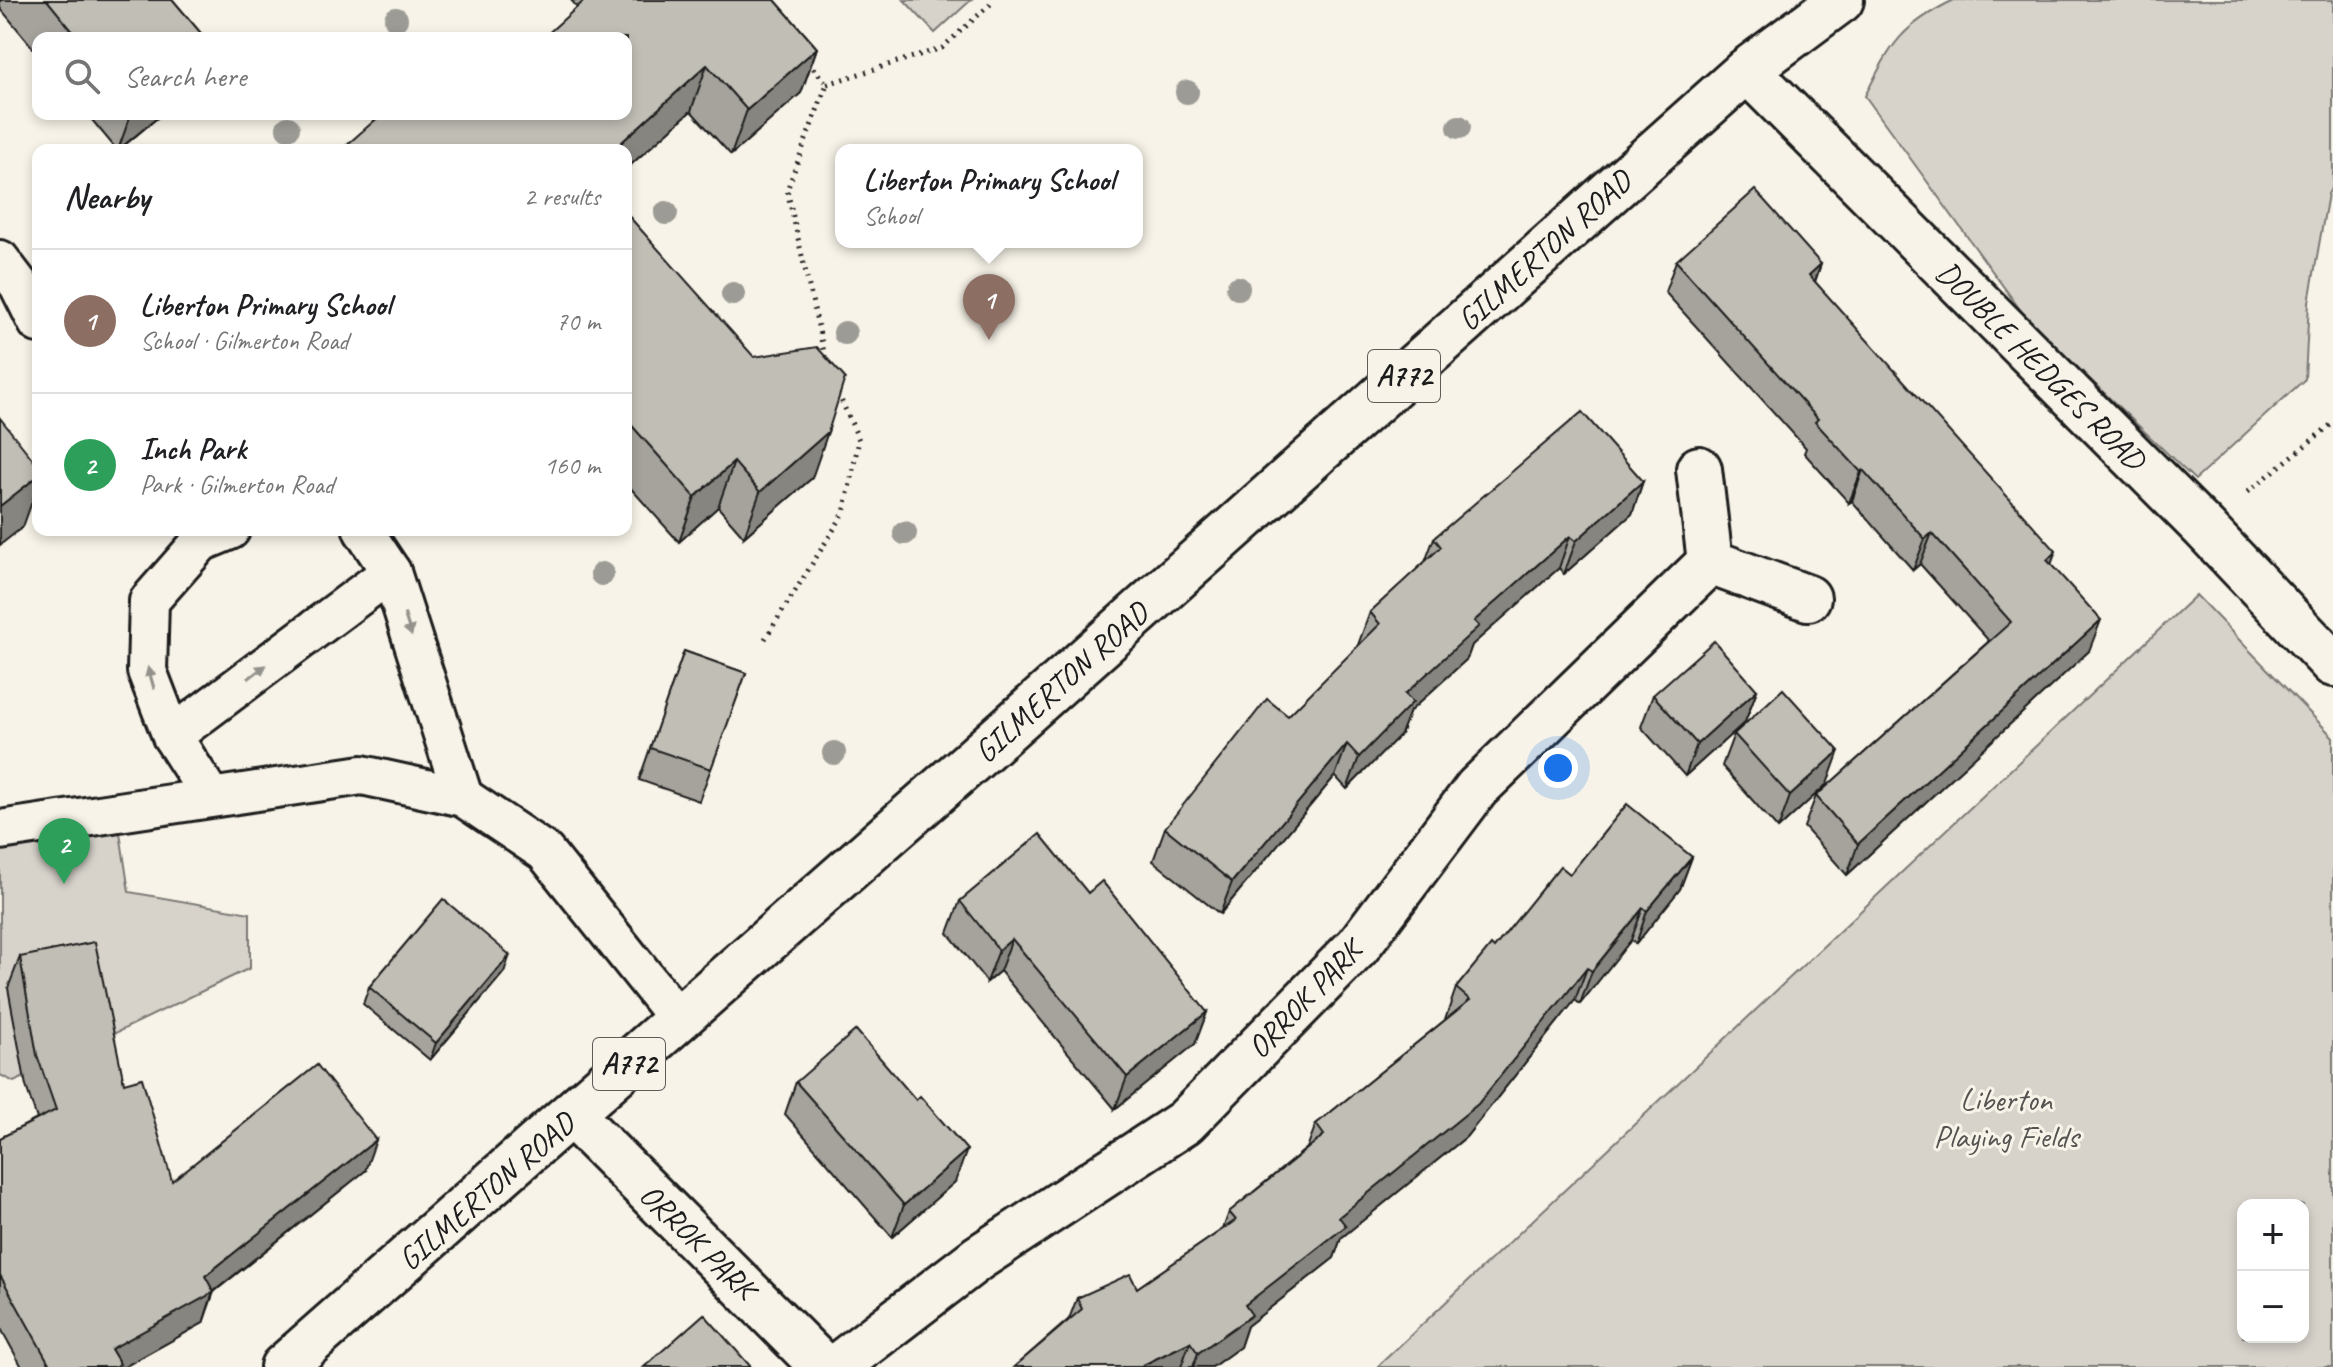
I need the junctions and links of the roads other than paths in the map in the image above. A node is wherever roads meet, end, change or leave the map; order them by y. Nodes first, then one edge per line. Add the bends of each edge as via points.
1 (1841, 0) edge
2 (1747, 70) junction
3 (0, 260) edge
4 (32, 311) edge
5 (1699, 469) dead end
6 (205, 536) edge
7 (367, 536) edge
8 (1710, 562) junction
9 (391, 572) junction
10 (1808, 598) dead end
11 (2333, 664) edge
12 (172, 736) junction
13 (211, 797) junction
14 (463, 797) junction
15 (0, 830) edge
16 (679, 1020) junction
17 (572, 1115) junction
18 (283, 1367) edge
19 (823, 1367) edge
20 (836, 1367) edge

1 - 2 street, GILMERTON ROAD / A772
2 - 11 street, DOUBLE HEDGES ROAD
2 - 16 street, GILMERTON ROAD / A772
3 - 4 lane
5 - 8 street
12 -> 6 lane via 147,671 149,601
7 - 9 lane
8 - 10 street
8 - 20 street, ORROK PARK via 1477,788 1358,946 1185,1122 978,1258
12 -> 9 lane
9 -> 14 lane
12 - 13 lane
13 - 14 lane via 362,775
13 - 15 lane
14 - 16 lane via 545,852
16 - 17 street, GILMERTON ROAD / A772
17 - 18 street, GILMERTON ROAD / A772
17 - 19 street, ORROK PARK

